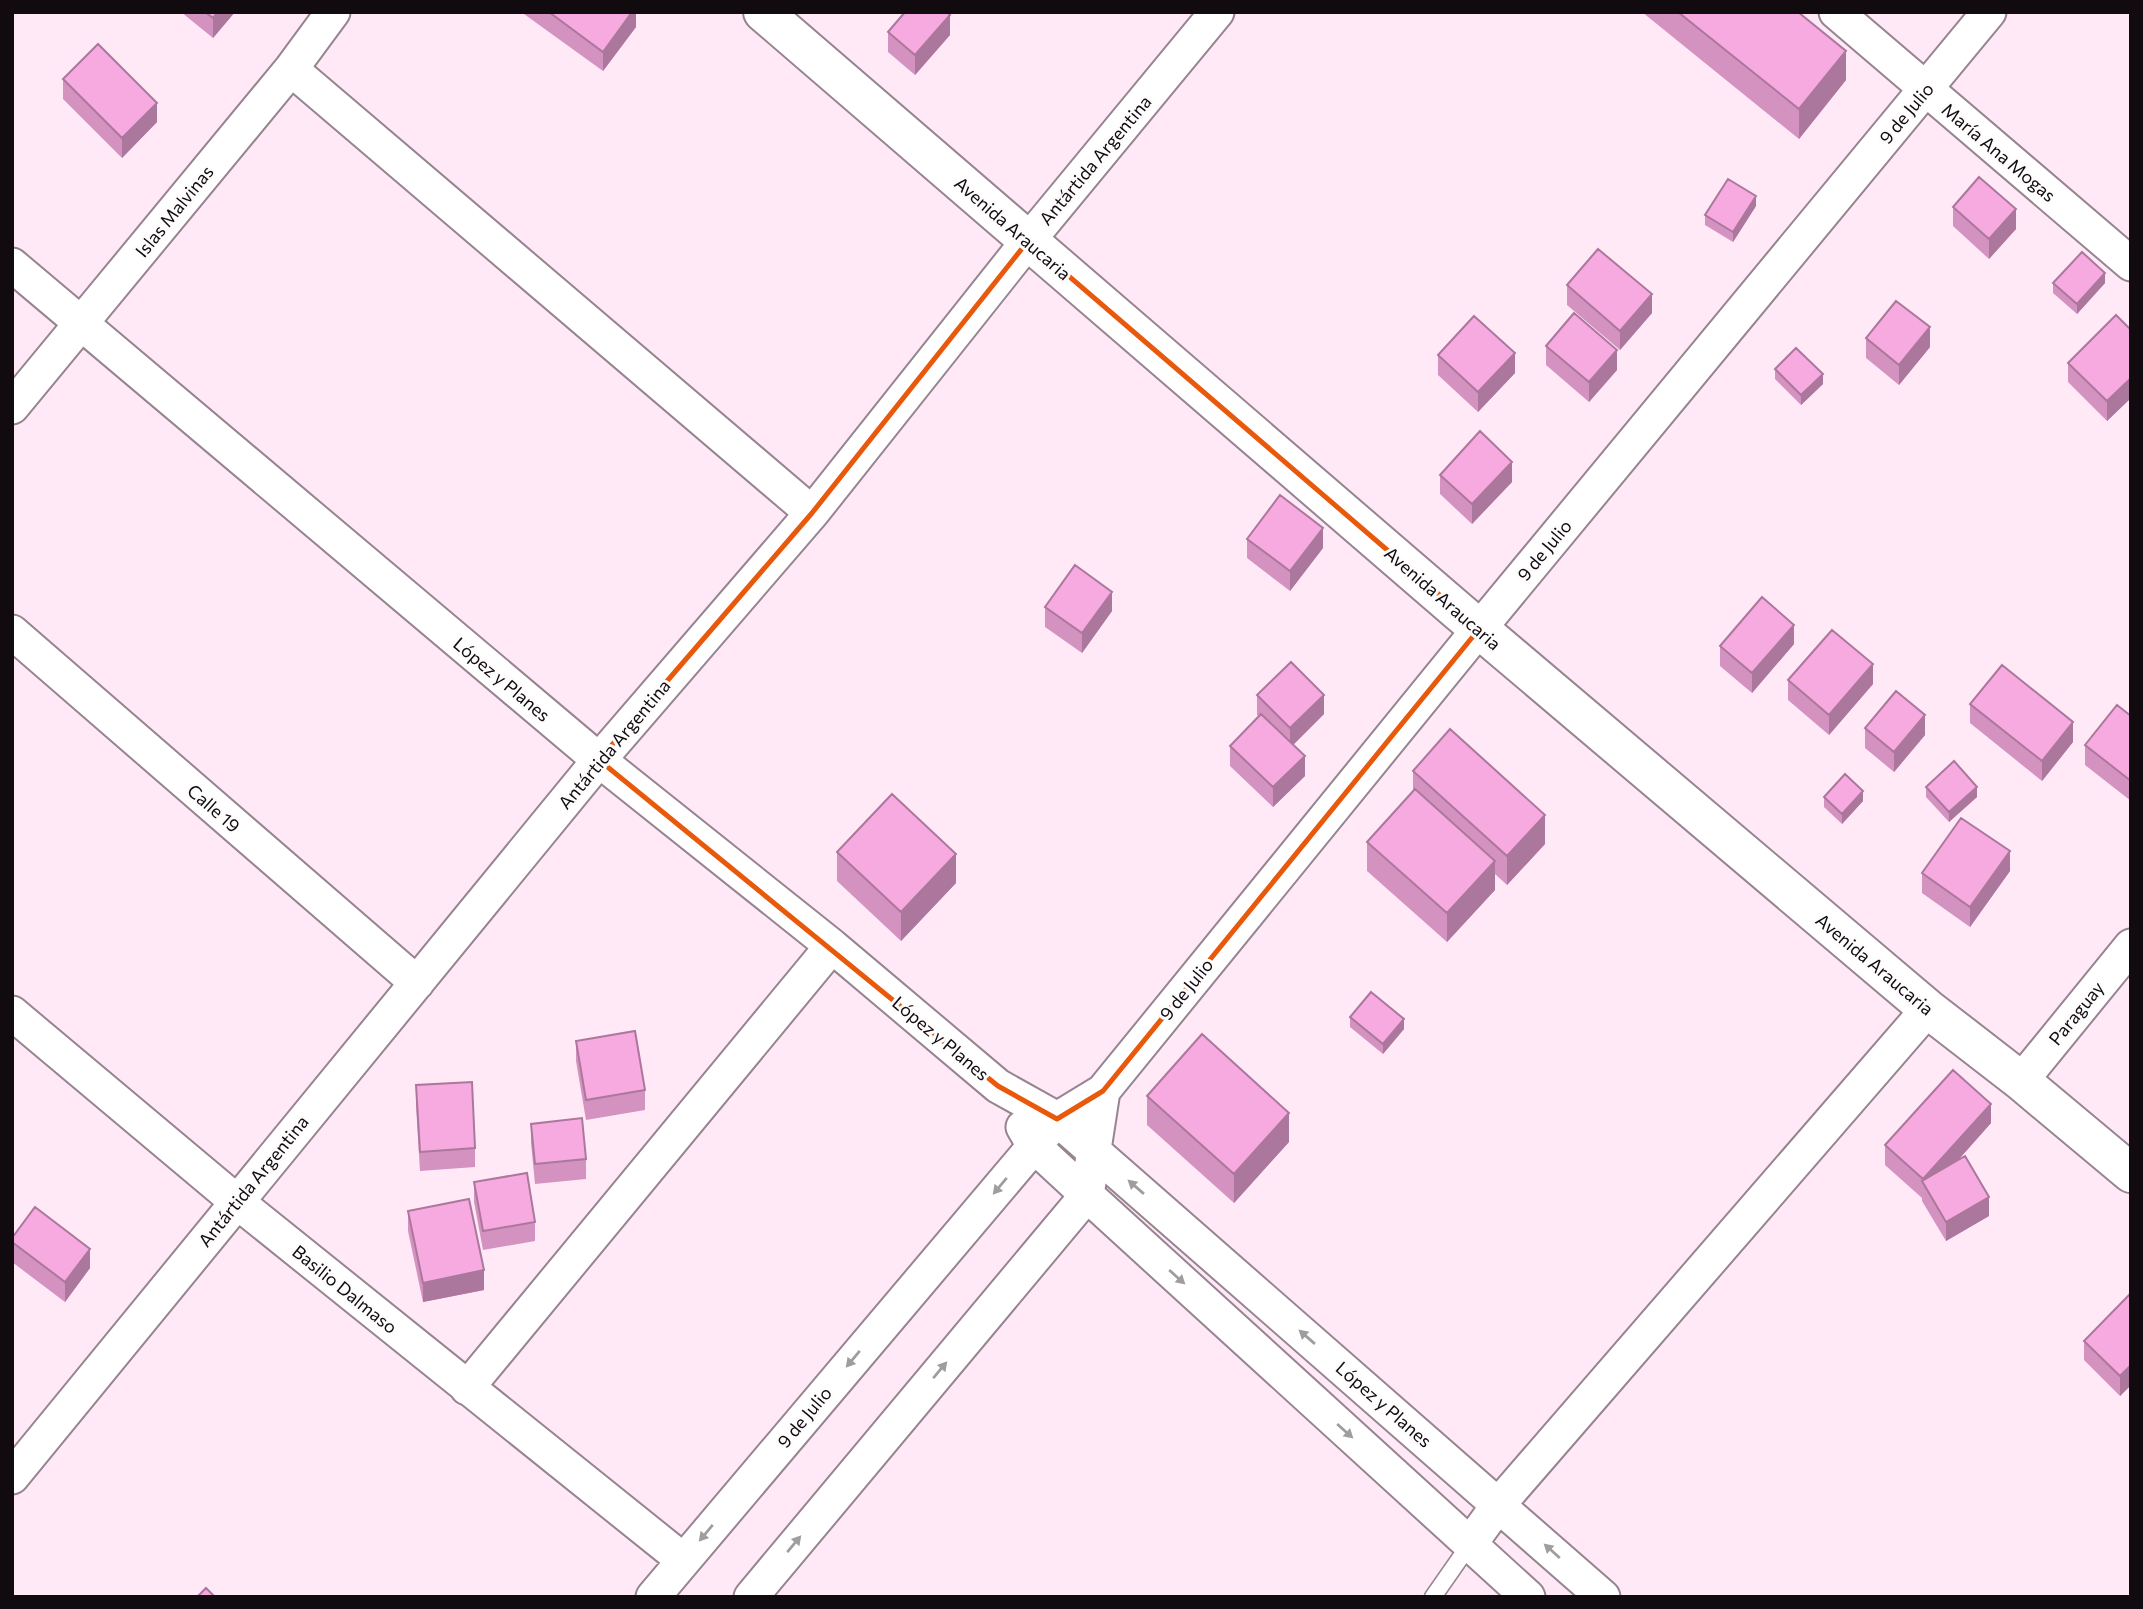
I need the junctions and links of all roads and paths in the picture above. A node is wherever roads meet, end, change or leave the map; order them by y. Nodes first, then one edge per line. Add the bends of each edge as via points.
1 (333, 12) edge
2 (763, 12) edge
3 (1217, 12) edge
4 (1836, 12) edge
5 (1989, 12) edge
6 (291, 69) junction
7 (1925, 89) junction
8 (1028, 241) junction
9 (2131, 264) edge
10 (12, 265) edge
11 (81, 324) junction
12 (12, 407) edge
13 (812, 513) junction
14 (1479, 629) junction
15 (12, 632) edge
16 (598, 760) junction
17 (832, 946) junction
18 (2131, 946) edge
19 (416, 983) junction
20 (1928, 1009) junction
21 (12, 1013) edge
22 (2021, 1081) junction
23 (998, 1086) junction
24 (1103, 1091) junction
25 (1058, 1119) junction
26 (1034, 1146) junction
27 (1094, 1151) junction
28 (2131, 1173) edge
29 (1087, 1195) junction
30 (236, 1201) junction
31 (467, 1388) junction
32 (12, 1477) edge
33 (1499, 1504) junction
34 (1470, 1544) junction
35 (683, 1560) junction
36 (653, 1597) edge
37 (751, 1597) edge
38 (1433, 1597) edge
39 (1528, 1597) edge
40 (1603, 1597) edge

1 - 6 street, Islas Malvinas
2 - 8 main road, Avenida Araucaria
3 - 8 street, Antártida Argentina
4 - 7 street, María Ana Mogas
5 - 7 street, 9 de Julio
6 - 11 street, Islas Malvinas
6 - 13 street
7 - 9 street, María Ana Mogas
7 - 14 street, 9 de Julio
8 - 13 street, Antártida Argentina
8 - 14 main road, Avenida Araucaria
10 - 11 street, López y Planes
11 - 12 street, Islas Malvinas
11 - 16 street, López y Planes
13 - 16 street, Antártida Argentina
14 - 20 main road, Avenida Araucaria
14 - 24 street, 9 de Julio
15 - 19 street, Calle 19
16 - 17 street, López y Planes
16 - 19 street, Antártida Argentina
17 - 23 street, López y Planes
17 - 31 street
18 - 22 street, Paraguay
19 - 30 street, Antártida Argentina
20 - 22 main road, Avenida Araucaria
20 - 33 street
21 - 30 street, Basilio Dalmaso
22 - 28 main road, Avenida Araucaria
23 - 25 street, López y Planes
23 - 26 street, López y Planes
24 - 25 street, 9 de Julio
24 - 27 street
25 - 26 street, 9 de Julio
25 - 27 street, López y Planes
26 - 29 street, López y Planes
26 -> 35 street, 9 de Julio
27 - 29 street
33 -> 27 street, López y Planes
29 -> 34 street, López y Planes
37 -> 29 street
30 - 31 street, Basilio Dalmaso
30 - 32 street, Antártida Argentina
31 - 35 street, Basilio Dalmaso
33 - 34 street
40 -> 33 street, López y Planes
34 - 38 lane
34 - 39 street, López y Planes
35 - 36 street, 9 de Julio

